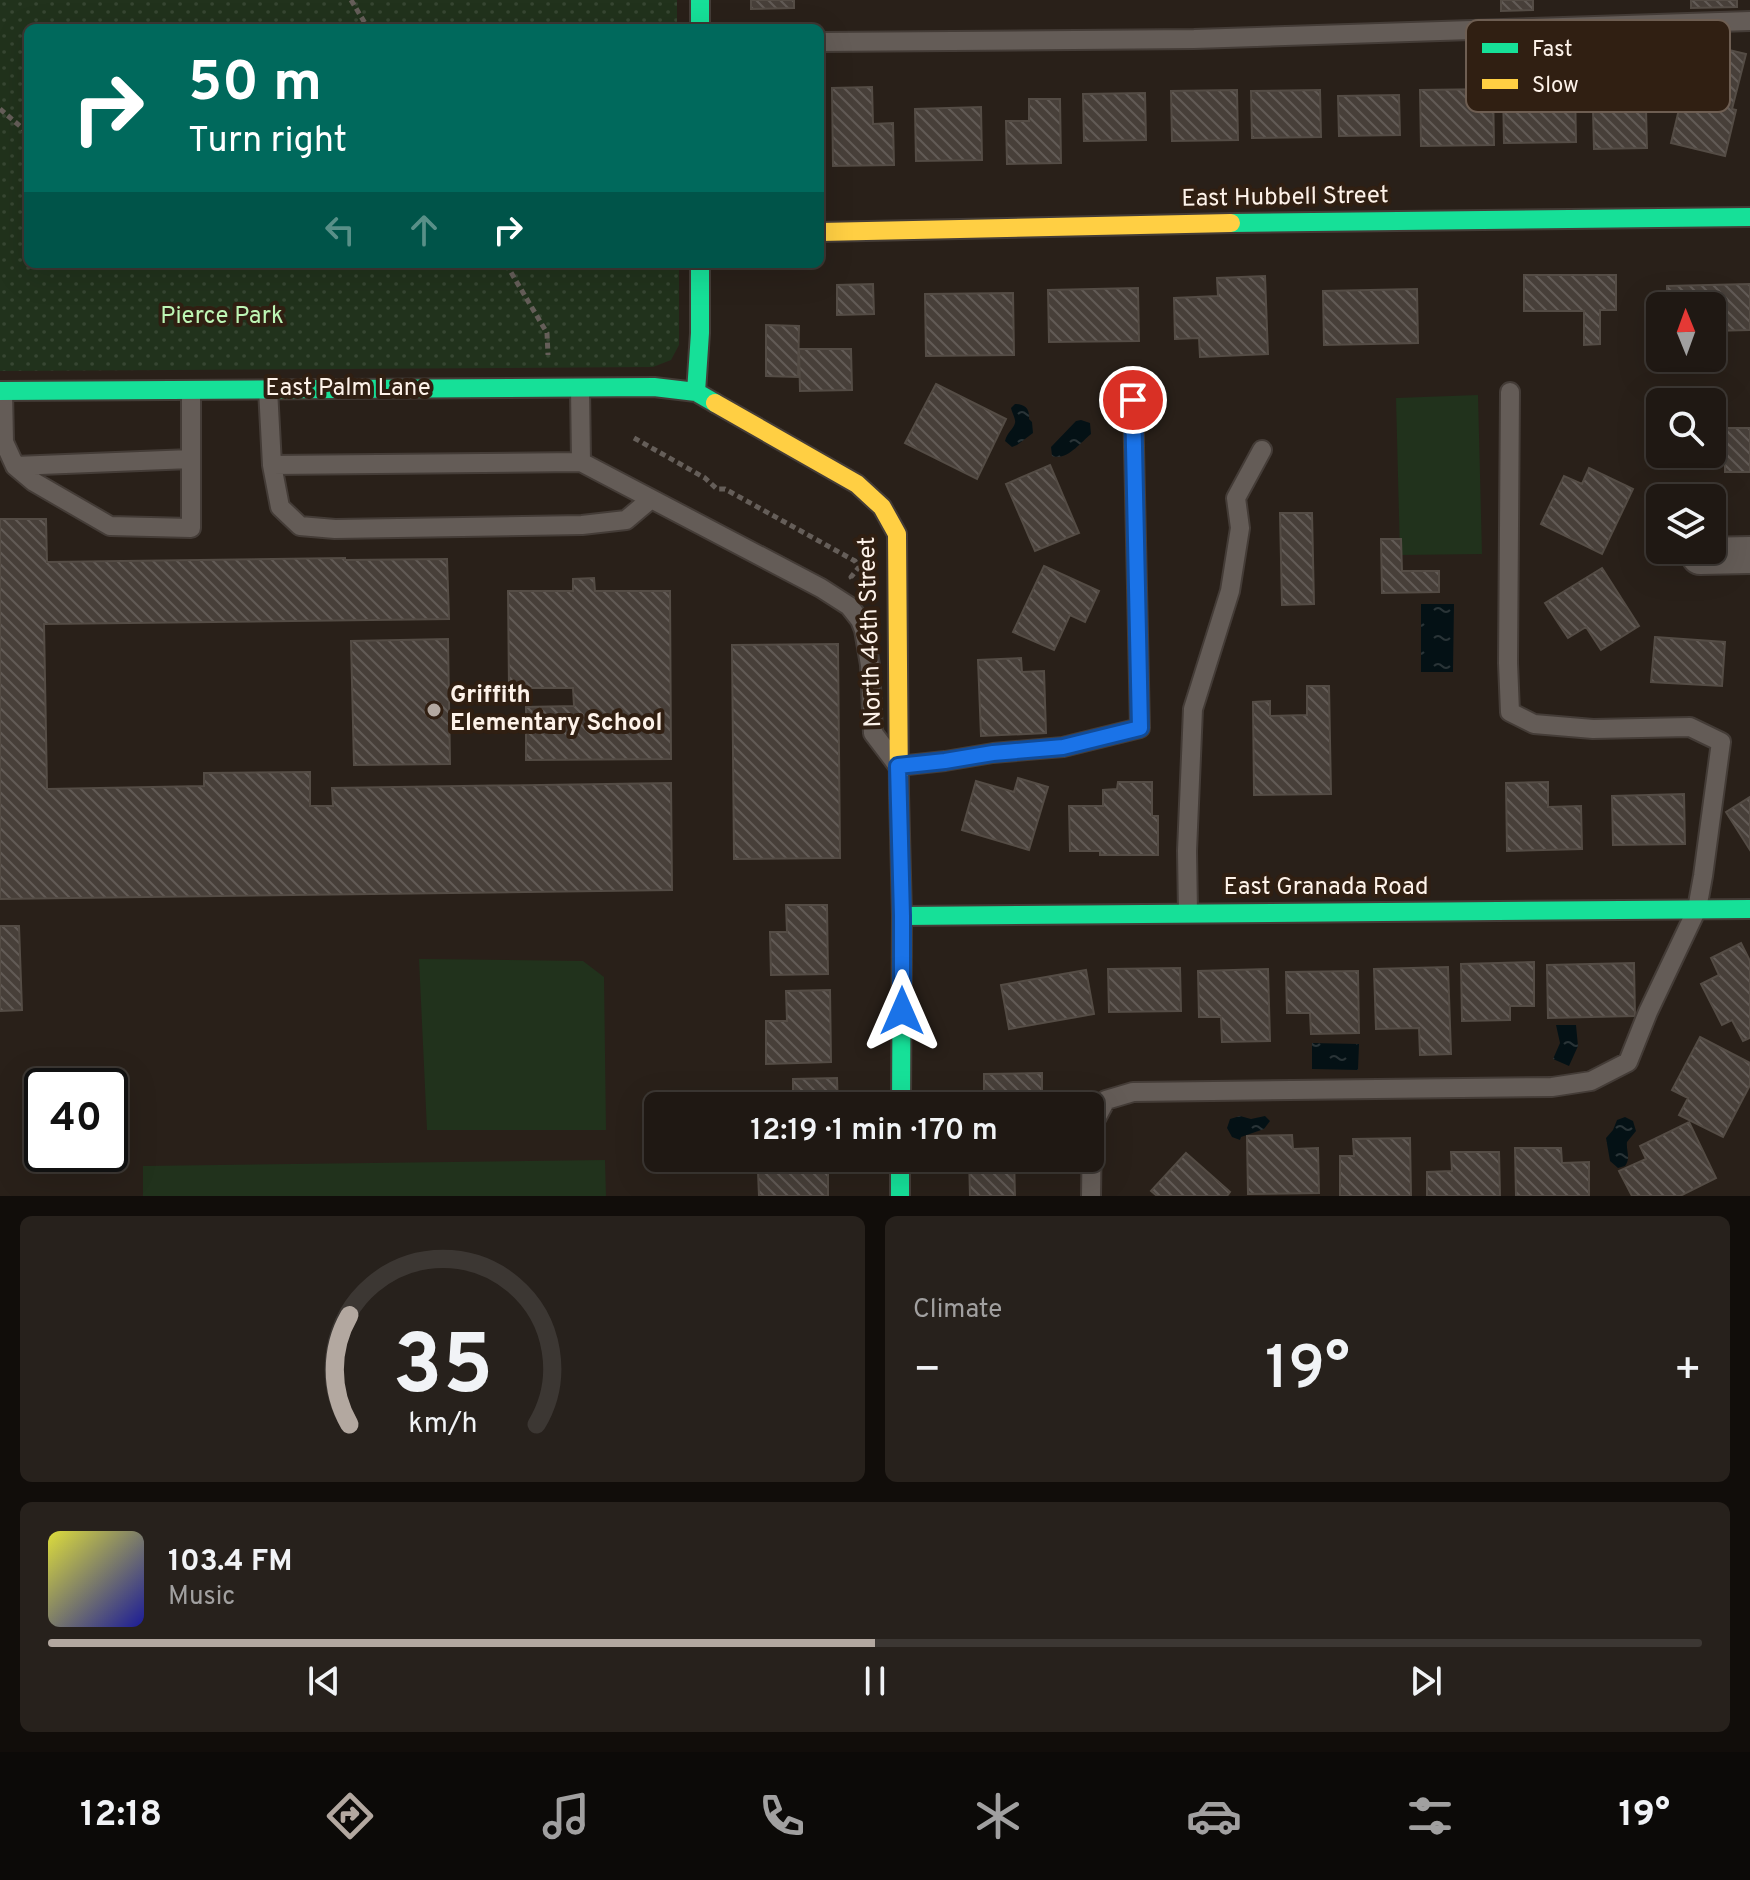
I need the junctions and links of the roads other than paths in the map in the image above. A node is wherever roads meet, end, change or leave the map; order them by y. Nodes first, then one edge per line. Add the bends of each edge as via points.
1 (700, 0) edge
2 (1750, 21) edge
3 (1730, 22) edge
4 (700, 24) edge
5 (1466, 30) edge
6 (824, 42) edge
7 (1750, 217) edge
8 (824, 232) edge
9 (700, 268) edge
10 (580, 388) junction
11 (268, 389) junction
12 (191, 390) junction
13 (2, 391) edge
14 (696, 392) junction
15 (1510, 392) dead end
16 (1133, 400) dead end
17 (1262, 450) dead end
18 (191, 459) junction
19 (581, 462) junction
20 (272, 465) junction
21 (15, 466) junction
22 (651, 499) junction
23 (1726, 555) edge
24 (1750, 555) edge
25 (898, 766) junction
26 (1697, 909) junction
27 (1750, 909) edge
28 (1188, 913) junction
29 (902, 916) junction
30 (901, 1092) edge
31 (900, 1172) edge
32 (900, 1196) edge
33 (1091, 1196) edge

1 - 4 street
2 - 3 lane
5 - 6 lane
7 - 8 street, East Hubbell Street
9 - 14 street
10 - 11 street, East Palm Lane
10 - 14 street, East Palm Lane
10 - 19 lane
11 - 12 street, East Palm Lane
11 - 20 lane
12 - 13 street, East Palm Lane
12 - 18 lane
13 - 21 lane via 4,442
14 - 25 street, North 46th Street via 857,484 882,507 897,534
15 - 26 lane via 1510,712 1534,724 1593,729 1690,727 1721,742
16 - 25 lane via 1140,728 1063,747
17 - 28 lane via 1236,498 1240,528 1230,591 1193,709
18 - 21 lane
18 - 21 lane via 191,528 110,526
19 - 20 lane
19 - 22 lane
20 - 22 lane via 280,507 300,526 582,525 626,520
22 - 25 lane via 849,606 864,630 873,733
23 - 24 street
25 - 29 street, North 46th Street
26 - 27 street, East Granada Road
26 - 28 street, East Granada Road
26 - 33 lane via 1628,1062 1591,1081 1552,1087 1133,1092 1106,1100 1092,1126
28 - 29 street, East Granada Road
29 - 30 street, North 46th Street
31 - 32 street

